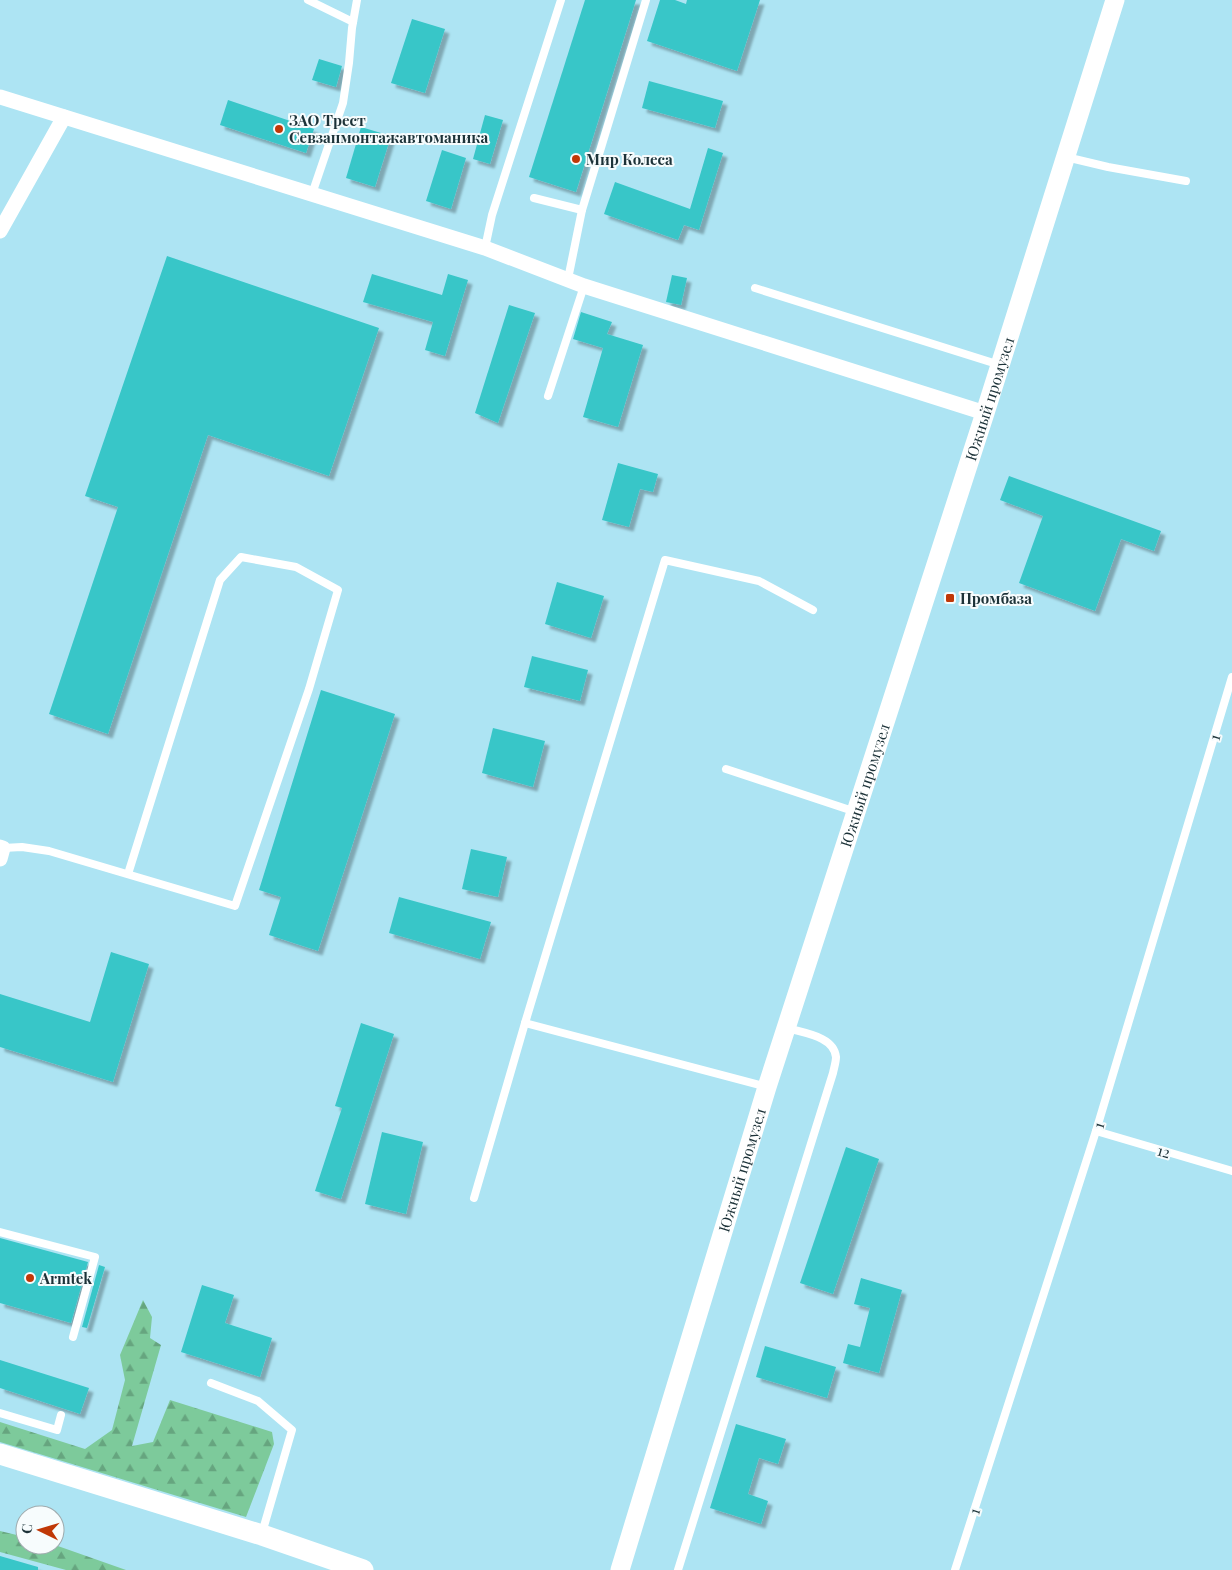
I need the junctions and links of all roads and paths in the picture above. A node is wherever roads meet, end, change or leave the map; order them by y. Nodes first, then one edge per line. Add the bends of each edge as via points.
1 (308, 0) edge
2 (357, 0) edge
3 (561, 0) edge
4 (646, 0) edge
5 (1115, 0) edge
6 (353, 22) junction
7 (0, 97) edge
8 (64, 117) junction
9 (1066, 157) junction
10 (1186, 182) dead end
11 (312, 194) junction
12 (534, 198) dead end
13 (582, 210) junction
14 (0, 230) edge
15 (485, 248) junction
16 (568, 279) junction
17 (584, 286) junction
18 (755, 288) dead end
19 (1000, 365) junction
20 (548, 396) dead end
21 (985, 413) junction
22 (813, 610) dead end
23 (1232, 677) edge
24 (726, 769) dead end
25 (856, 812) junction
26 (1, 851) edge
27 (128, 874) junction
28 (524, 1023) junction
29 (786, 1028) junction
30 (767, 1087) junction
31 (1096, 1131) junction
32 (1232, 1171) edge
33 (474, 1198) dead end
34 (0, 1232) edge
35 (73, 1337) dead end
36 (211, 1383) dead end
37 (0, 1413) edge
38 (62, 1415) dead end
39 (0, 1454) edge
40 (262, 1535) junction
41 (619, 1568) edge
42 (363, 1570) edge
43 (678, 1570) edge
44 (955, 1570) edge

1 - 6 lane
2 - 6 lane
3 - 15 lane via 492,215
4 - 13 lane
5 - 9 street, Южный промузел
6 - 11 lane via 343,103
7 - 8 street
8 - 11 street
8 - 14 street
9 - 10 lane
9 - 19 street, Южный промузел
11 - 15 street
12 - 13 lane
13 - 16 lane
15 - 16 street
16 - 17 street
17 - 20 lane
17 - 21 street
18 - 19 lane
19 - 21 street, Южный промузел
21 - 25 street, Южный промузел
22 - 28 lane via 759,581 665,560
23 - 31 lane, 1 / 1
24 - 25 lane
25 - 29 street, Южный промузел
26 - 27 lane via 22,847 49,851
27 - 27 lane via 220,580 241,556 296,567 338,590 309,689 235,906
28 - 30 lane
28 - 33 lane
29 - 30 street, Южный промузел
29 - 43 lane via 827,1041 836,1058 834,1073
30 - 41 street, Южный промузел
31 - 32 lane, 12 / 12
31 - 44 lane, 1 / 1
34 - 35 lane via 95,1257
36 - 40 lane via 258,1401 292,1430
37 - 38 lane via 57,1430
39 - 40 main road
40 - 42 main road

